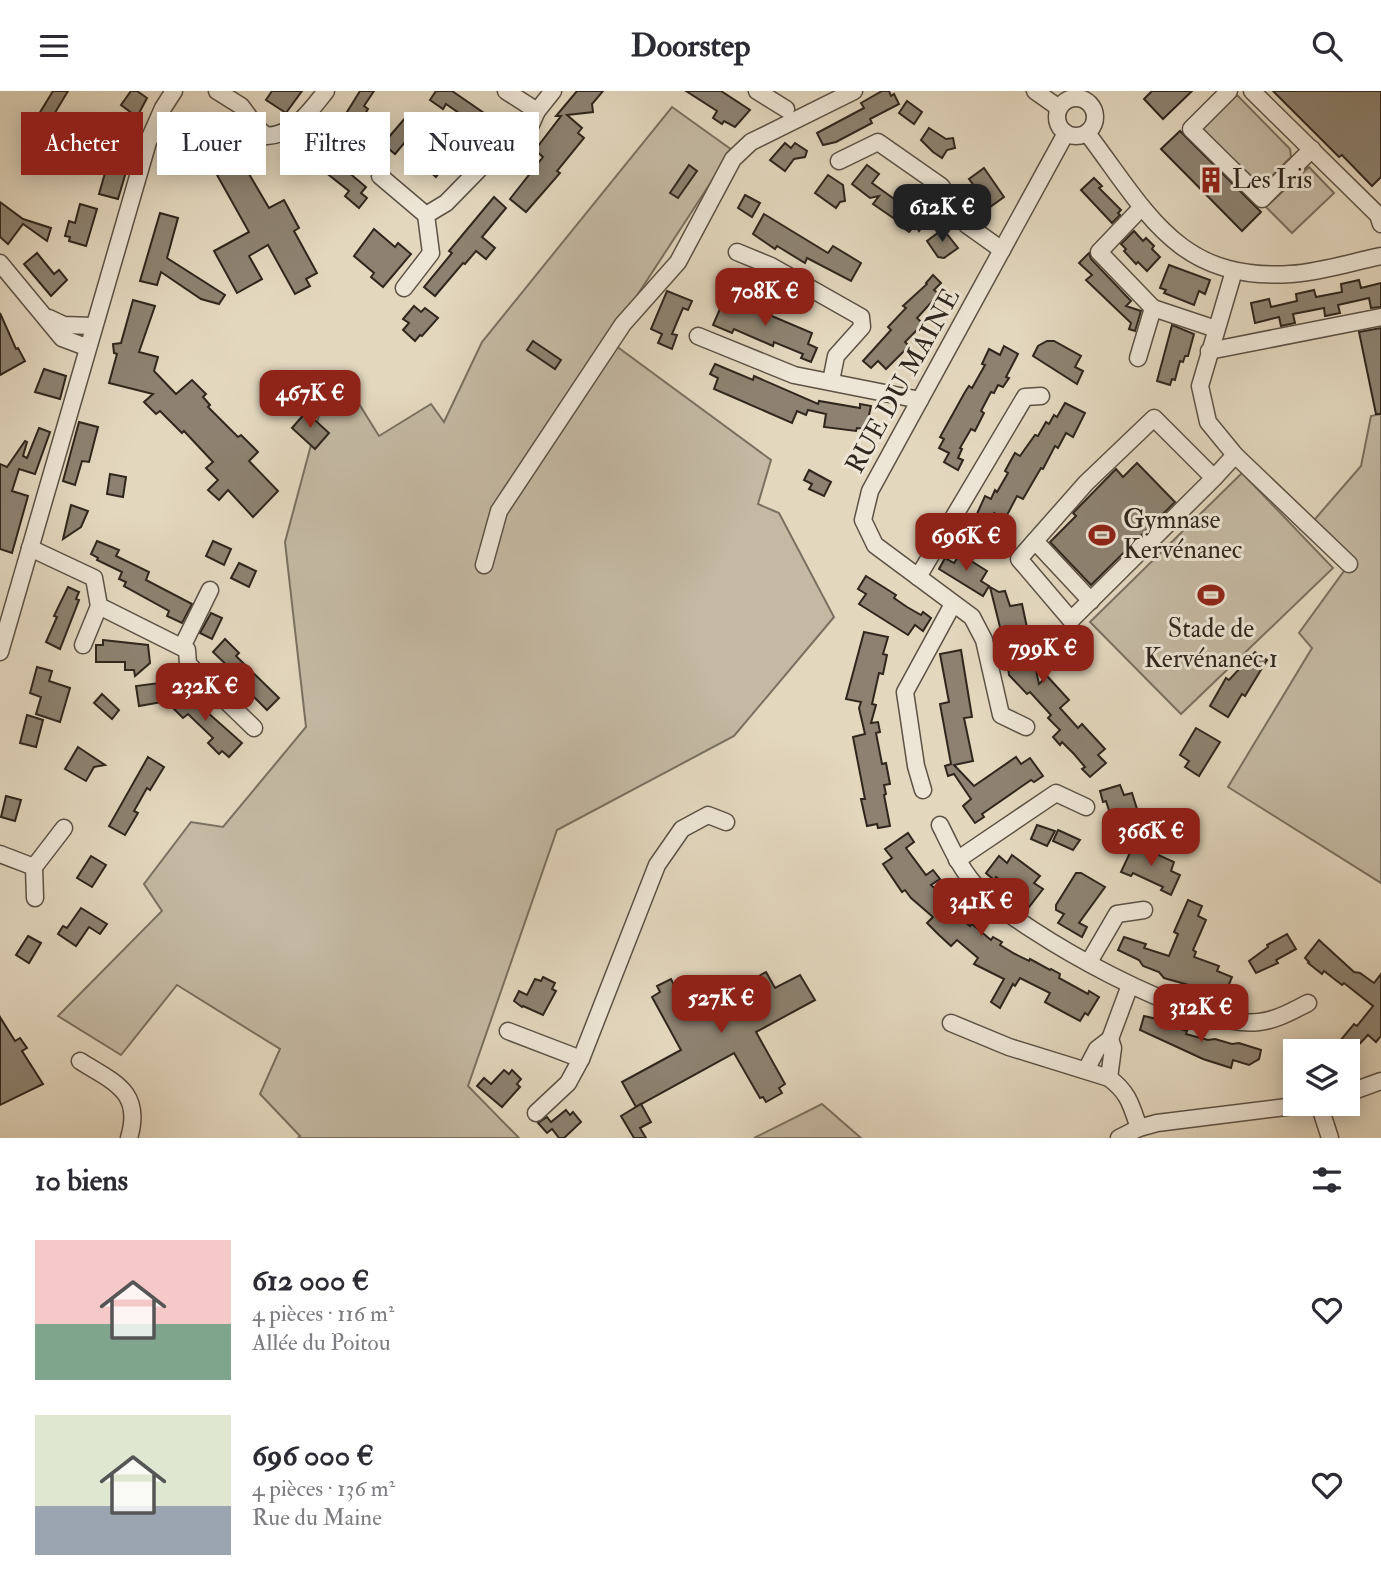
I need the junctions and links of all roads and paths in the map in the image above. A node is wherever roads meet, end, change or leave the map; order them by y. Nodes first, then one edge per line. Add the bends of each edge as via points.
1 (174, 91) edge
2 (186, 91) edge
3 (217, 91) edge
4 (326, 91) edge
5 (506, 91) edge
6 (554, 91) edge
7 (757, 91) edge
8 (854, 91) edge
9 (1035, 91) edge
10 (1229, 91) edge
11 (1252, 91) edge
12 (1094, 97) edge
13 (786, 109) dead end
14 (1059, 109) junction
15 (537, 111) junction
16 (1066, 133) junction
17 (1087, 133) junction
18 (1312, 149) junction
19 (839, 161) dead end
20 (380, 176) dead end
21 (1142, 207) junction
22 (426, 215) junction
23 (1381, 224) edge
24 (1002, 250) junction
25 (737, 252) dead end
26 (1381, 256) edge
27 (0, 263) edge
28 (1234, 271) junction
29 (8, 284) edge
30 (404, 288) dead end
31 (1153, 308) junction
32 (46, 317) junction
33 (1381, 317) edge
34 (93, 326) junction
35 (1216, 329) junction
36 (698, 336) dead end
37 (86, 347) junction
38 (1209, 351) junction
39 (1138, 358) dead end
40 (831, 381) junction
41 (1041, 396) dead end
42 (920, 400) junction
43 (1235, 455) junction
44 (1214, 478) junction
45 (1035, 541) junction
46 (30, 548) junction
47 (1349, 564) dead end
48 (484, 565) dead end
49 (918, 577) junction
50 (211, 590) dead end
51 (1091, 601) junction
52 (953, 604) junction
53 (99, 606) junction
54 (83, 645) dead end
55 (182, 647) junction
56 (0, 652) edge
57 (1026, 727) dead end
58 (254, 728) dead end
59 (923, 790) dead end
60 (1086, 807) dead end
61 (726, 822) dead end
62 (940, 825) dead end
63 (64, 828) dead end
64 (0, 854) edge
65 (957, 860) junction
66 (34, 867) junction
67 (34, 898) dead end
68 (1144, 909) dead end
69 (1089, 962) junction
70 (1130, 985) junction
71 (1308, 1003) dead end
72 (951, 1023) dead end
73 (508, 1031) dead end
74 (1110, 1039) junction
75 (581, 1059) junction
76 (80, 1061) dead end
77 (1086, 1070) junction
78 (1109, 1078) junction
79 (1381, 1081) edge
80 (1360, 1089) edge
81 (1283, 1107) edge
82 (536, 1113) dead end
83 (1323, 1116) edge
84 (1139, 1128) junction
85 (129, 1138) edge
86 (1119, 1138) edge
87 (1330, 1138) edge

1 - 2 street
1 - 34 street via 148,142
3 - 4 street via 242,106 267,136 296,126
5 - 15 street
6 - 15 street
7 - 13 street
8 - 48 street via 751,142 733,159 678,262 623,324 499,512
9 - 14 street
10 - 18 street via 1191,129 1262,199
11 - 18 street
12 - 14 street via 1069,99
12 - 17 street via 1095,124
14 - 16 street via 1057,119
15 - 22 street via 526,136 515,147 490,158 446,203
16 - 17 street
16 - 24 street, RUE DU MAINE
17 - 21 street
18 - 23 street via 1378,215
19 - 24 street via 878,142 941,185 967,225
20 - 22 street
21 - 28 street via 1179,246
21 - 31 street via 1099,251
22 - 30 street via 431,253
24 - 42 street, RUE DU MAINE
25 - 40 street via 861,317 862,327 836,356
26 - 28 street via 1295,274
27 - 29 street
28 - 35 street
29 - 32 street
31 - 35 street
31 - 39 street
32 - 34 street via 64,325
32 - 37 street via 62,338
33 - 38 street
34 - 37 street
35 - 38 street
36 - 40 street via 794,375
37 - 46 street
38 - 43 street via 1200,386 1208,422
40 - 42 street
41 - 49 street via 1025,397
42 - 49 street, RUE DU MAINE via 870,491 863,520 875,545
43 - 44 street
43 - 47 street
44 - 45 street via 1154,418 1086,483
44 - 51 street
45 - 51 street
45 - 51 street via 1018,559 1071,620
46 - 53 street via 94,578
46 - 56 street
49 - 52 street, RUE DU MAINE
50 - 55 street
52 - 57 street, RUE DU MAINE via 972,617 984,640 1001,715
52 - 59 street via 905,692
53 - 54 street
53 - 55 street
55 - 58 street via 187,650 188,664
60 - 65 street via 1056,793
61 - 75 street via 708,815 682,829 657,865
62 - 65 street
63 - 66 street
64 - 66 street
65 - 69 street via 977,887 1011,917
66 - 67 street
68 - 69 street via 1116,914
69 - 70 street
70 - 71 street via 1229,1021 1258,1022
70 - 74 street
72 - 77 street via 1009,1047
73 - 75 street
74 - 77 street via 1097,1049
74 - 78 street
75 - 82 street via 568,1083
76 - 85 street via 123,1089 131,1103
77 - 78 street
78 - 84 street via 1123,1089
79 - 80 street
81 - 84 street
83 - 87 street
84 - 86 street

